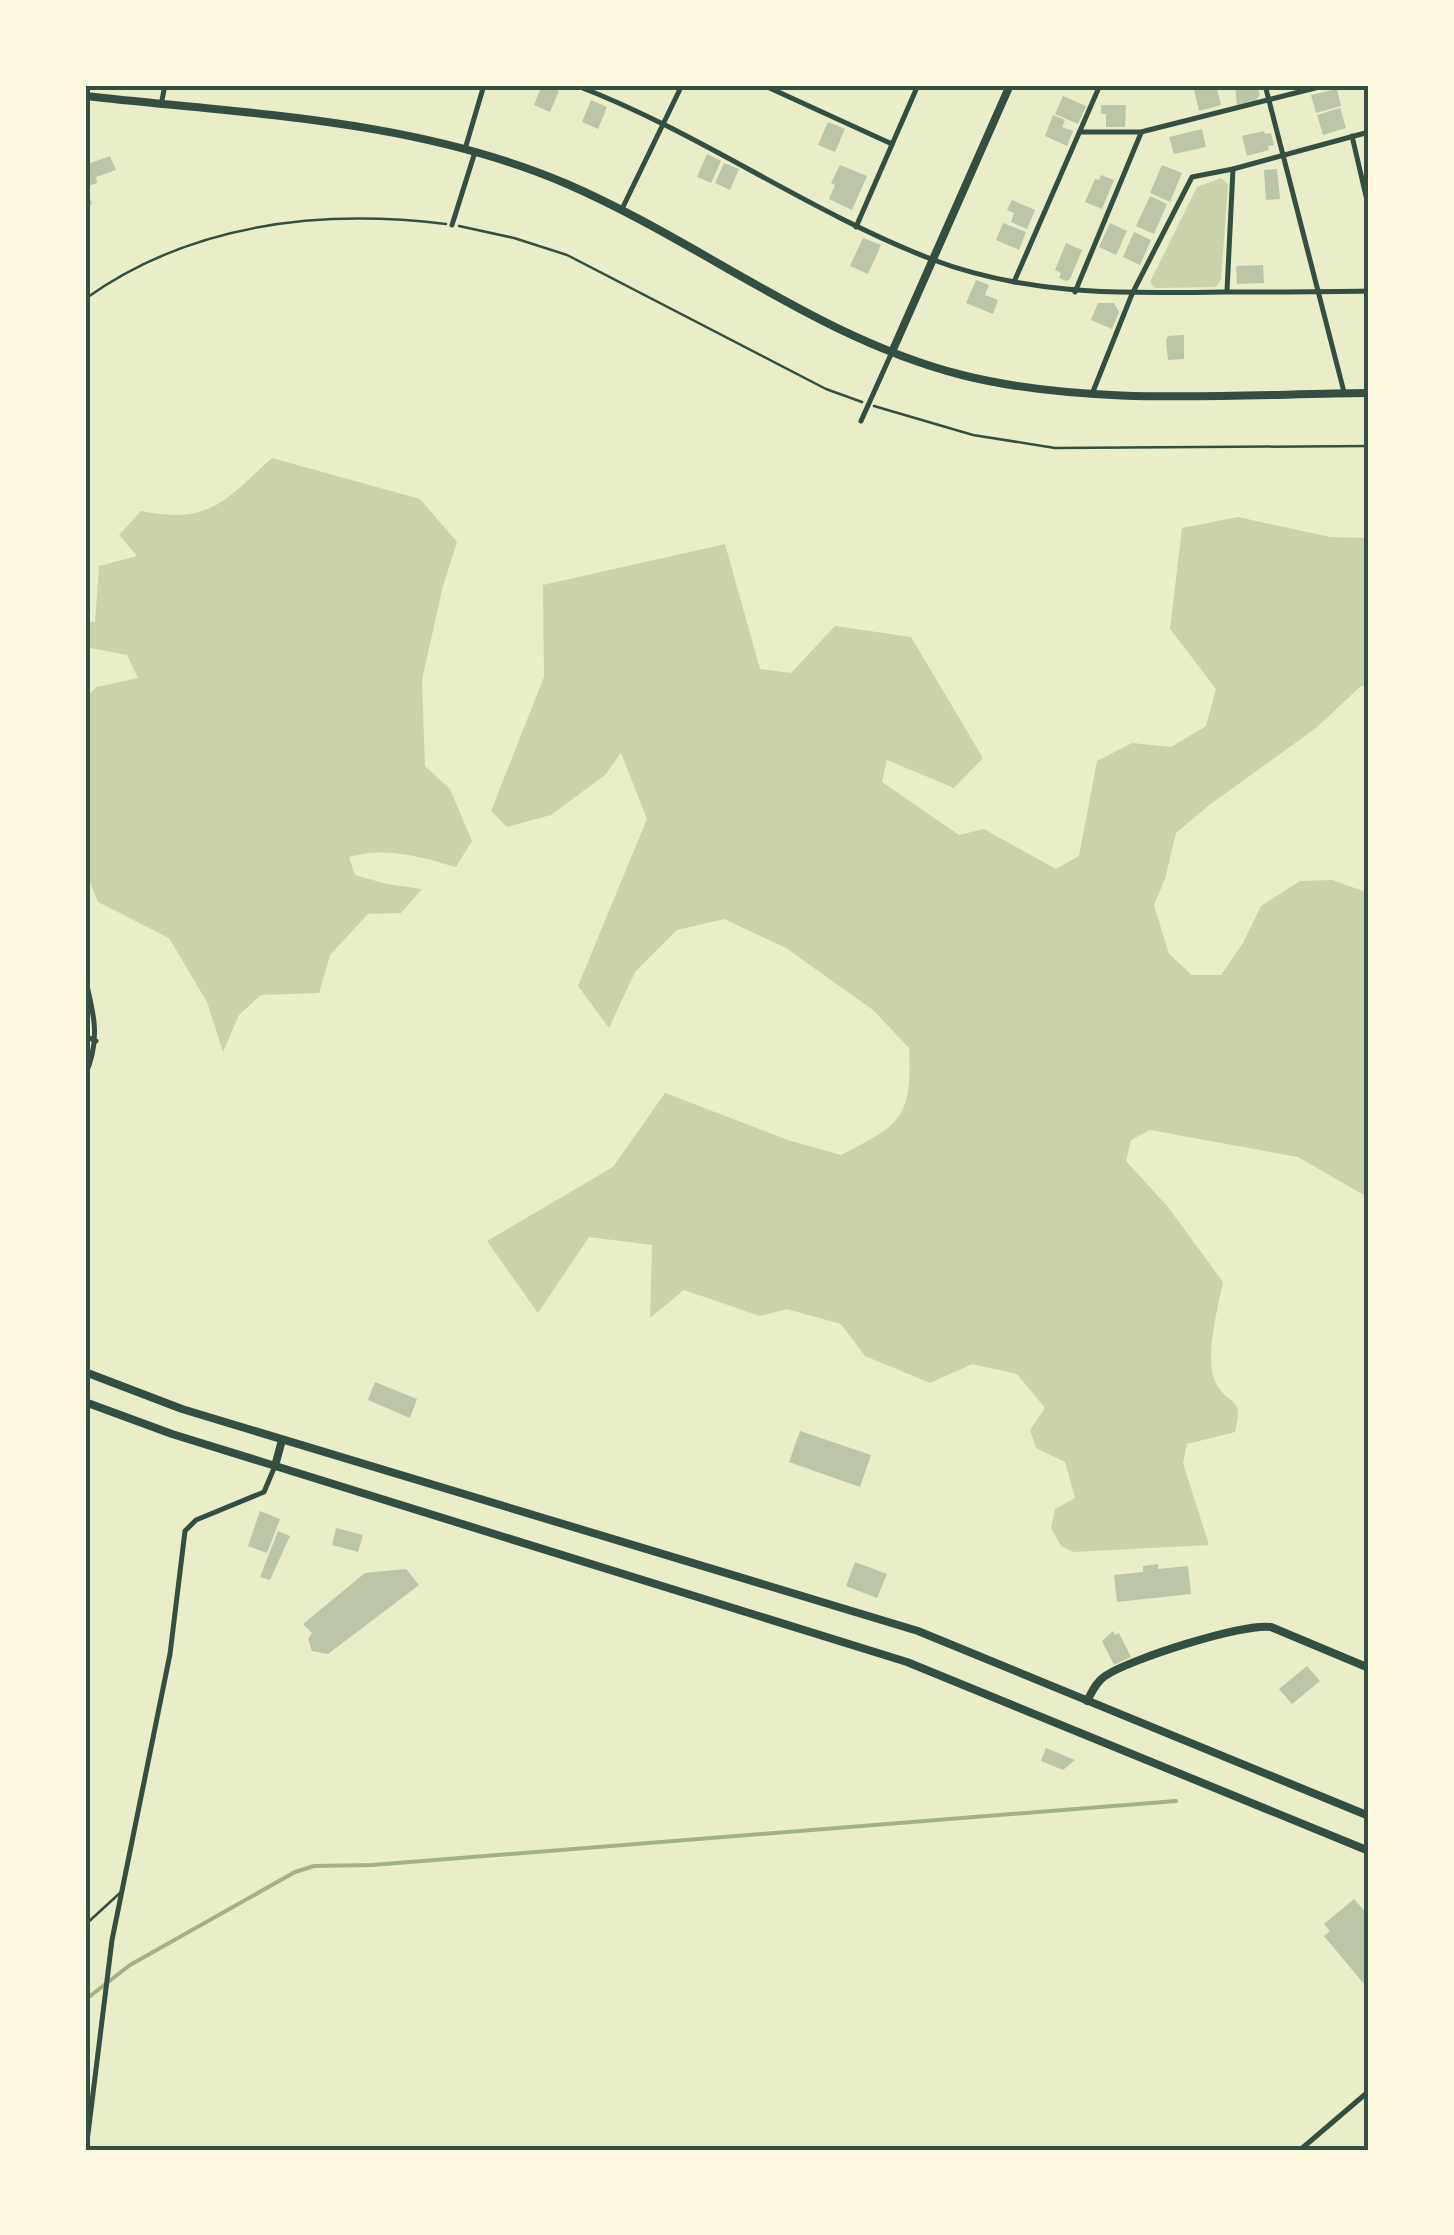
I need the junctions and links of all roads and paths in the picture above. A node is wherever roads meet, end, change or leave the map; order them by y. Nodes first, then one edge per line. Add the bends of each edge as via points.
1 (164, 85) edge
2 (484, 85) edge
3 (575, 85) edge
4 (682, 85) edge
5 (762, 85) edge
6 (918, 85) edge
7 (1010, 85) edge
8 (1100, 85) edge
9 (1265, 85) edge
10 (1326, 85) edge
11 (85, 96) edge
12 (104, 98) junction
13 (1269, 101) junction
14 (161, 105) junction
15 (85, 106) edge
16 (664, 124) junction
17 (1080, 132) junction
18 (1141, 132) junction
19 (1369, 132) edge
20 (1352, 136) junction
21 (892, 144) junction
22 (464, 149) junction
23 (475, 152) junction
24 (1283, 154) junction
25 (1233, 169) junction
26 (1369, 209) edge
27 (621, 211) junction
28 (452, 225) junction
29 (856, 227) junction
30 (933, 260) junction
31 (1014, 282) junction
32 (1369, 291) edge
33 (1074, 292) junction
34 (1227, 292) junction
35 (1318, 292) junction
36 (1132, 294) junction
37 (85, 300) edge
38 (892, 352) junction
39 (1344, 393) junction
40 (1369, 393) edge
41 (1092, 394) junction
42 (862, 421) dead end
43 (1369, 446) edge
44 (85, 978) edge
45 (85, 1036) edge
46 (96, 1041) junction
47 (85, 1075) edge
48 (85, 1372) edge
49 (85, 1402) edge
50 (282, 1440) junction
51 (274, 1466) junction
52 (1366, 1665) edge
53 (1087, 1701) junction
54 (1222, 1790) junction
55 (1217, 1801) dead end
56 (1369, 1816) edge
57 (1369, 1850) edge
58 (122, 1892) junction
59 (85, 1925) edge
60 (1369, 2091) edge
61 (86, 2150) edge
62 (1300, 2150) edge

1 - 14 street
2 - 22 street
3 - 16 street
4 - 16 street
5 - 21 street
6 - 21 street
7 - 30 street
8 - 17 street
9 - 13 street
10 - 13 street
11 - 12 street
12 - 14 street
12 - 15 street
13 - 18 street
13 - 24 street
14 - 22 street via 357,127
16 - 27 street
16 - 29 street
17 - 18 street
17 - 31 street
18 - 33 street
19 - 20 street
20 - 24 street
20 - 26 street
21 - 29 street
22 - 23 street
23 - 27 street
23 - 28 street
24 - 25 street
24 - 35 street
25 - 34 street
25 - 36 street via 1192,177
27 - 38 street
28 - 37 path via 375,217 243,228 143,264
28 - 43 path via 567,255 826,389 973,435 1055,448
29 - 30 street
30 - 31 street
30 - 38 street
31 - 33 street
32 - 35 street
33 - 36 street
34 - 35 street
34 - 36 street
35 - 39 street
36 - 41 street
38 - 41 street via 966,376
38 - 42 street
39 - 40 street
39 - 41 street
44 - 46 street
45 - 46 street
46 - 47 street
48 - 50 street
49 - 51 street
50 - 51 street
50 - 53 street via 918,1631
51 - 54 street via 908,1662
51 - 58 street via 264,1492 185,1530 170,1654
52 - 53 street via 1271,1628 1252,1627 1107,1674
53 - 56 street
54 - 55 street
54 - 57 street
58 - 59 lane
58 - 61 street
60 - 62 street

